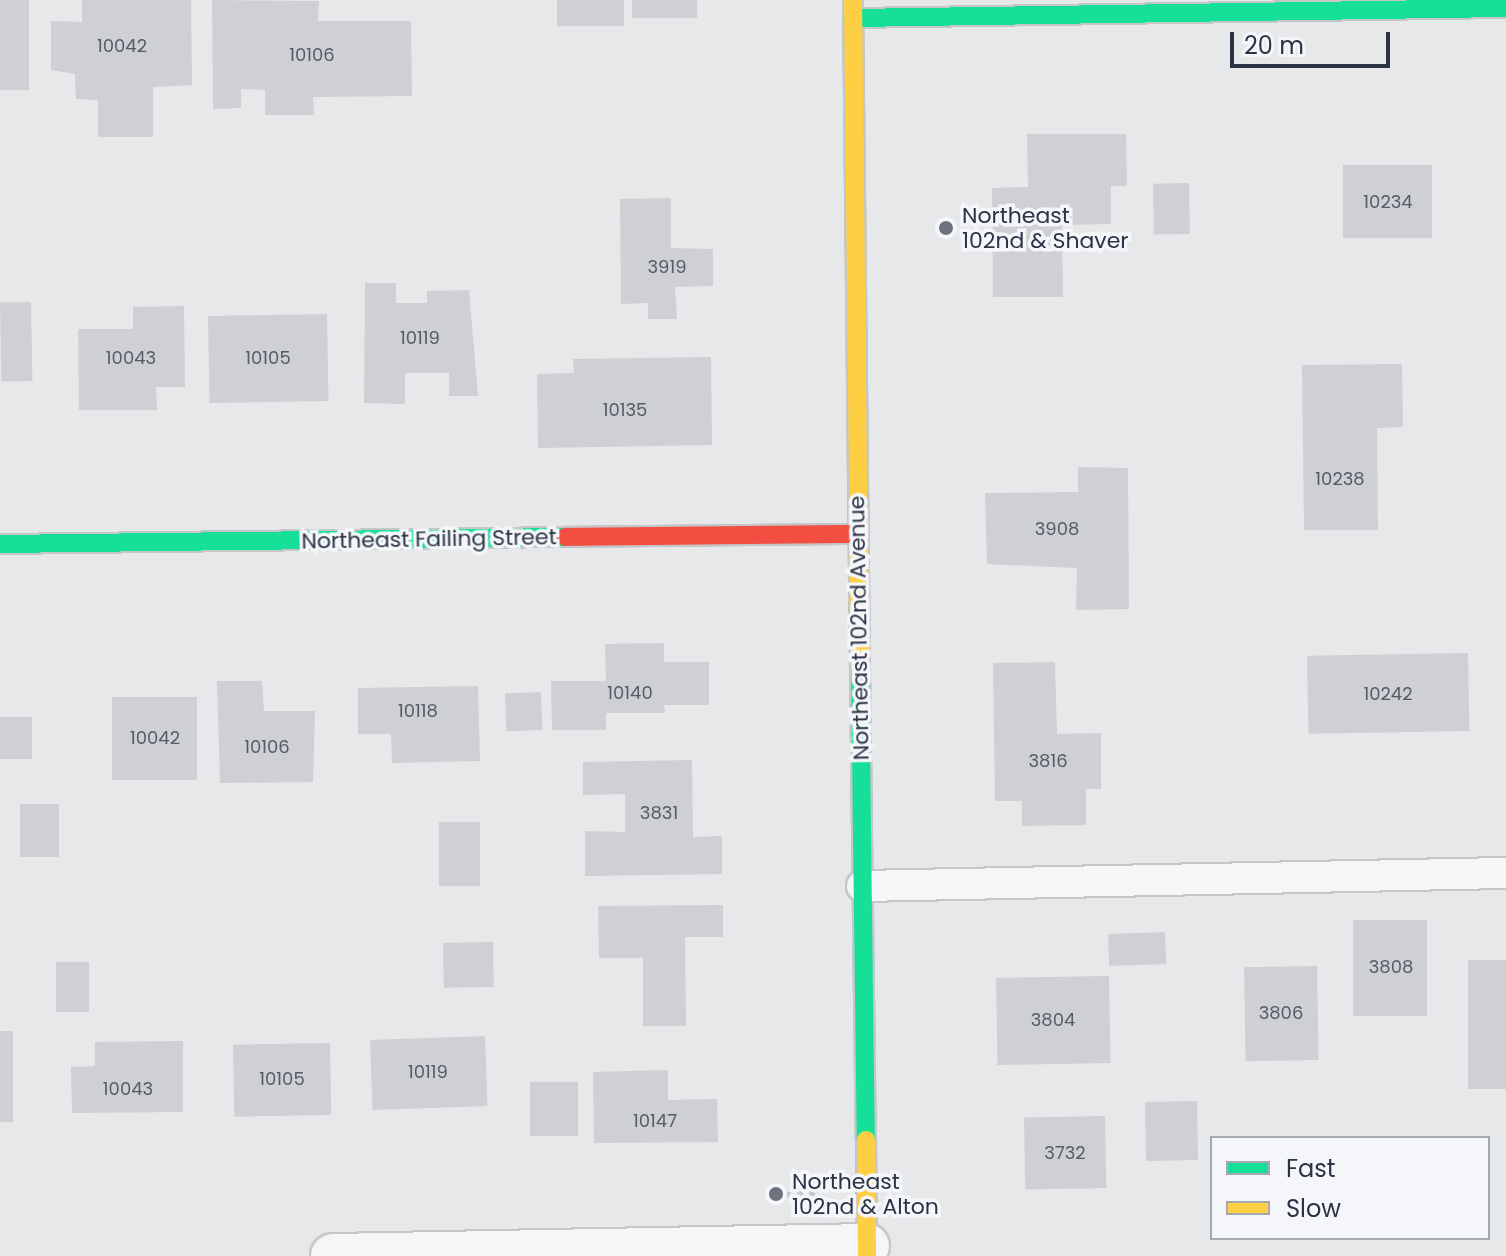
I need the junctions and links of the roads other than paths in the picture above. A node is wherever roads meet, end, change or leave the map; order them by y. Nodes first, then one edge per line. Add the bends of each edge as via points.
1 (1506, 8) edge
2 (853, 9) edge
3 (858, 534) junction
4 (0, 544) edge
5 (1506, 873) edge
6 (862, 886) junction
7 (867, 1251) edge
8 (333, 1256) edge

1 - 2 street
2 - 3 street, Northeast 102nd Avenue
3 - 4 street, Northeast Failing Street
3 - 6 street, Northeast 102nd Avenue
5 - 6 lane
6 - 7 street, Northeast 102nd Avenue
7 - 8 street

